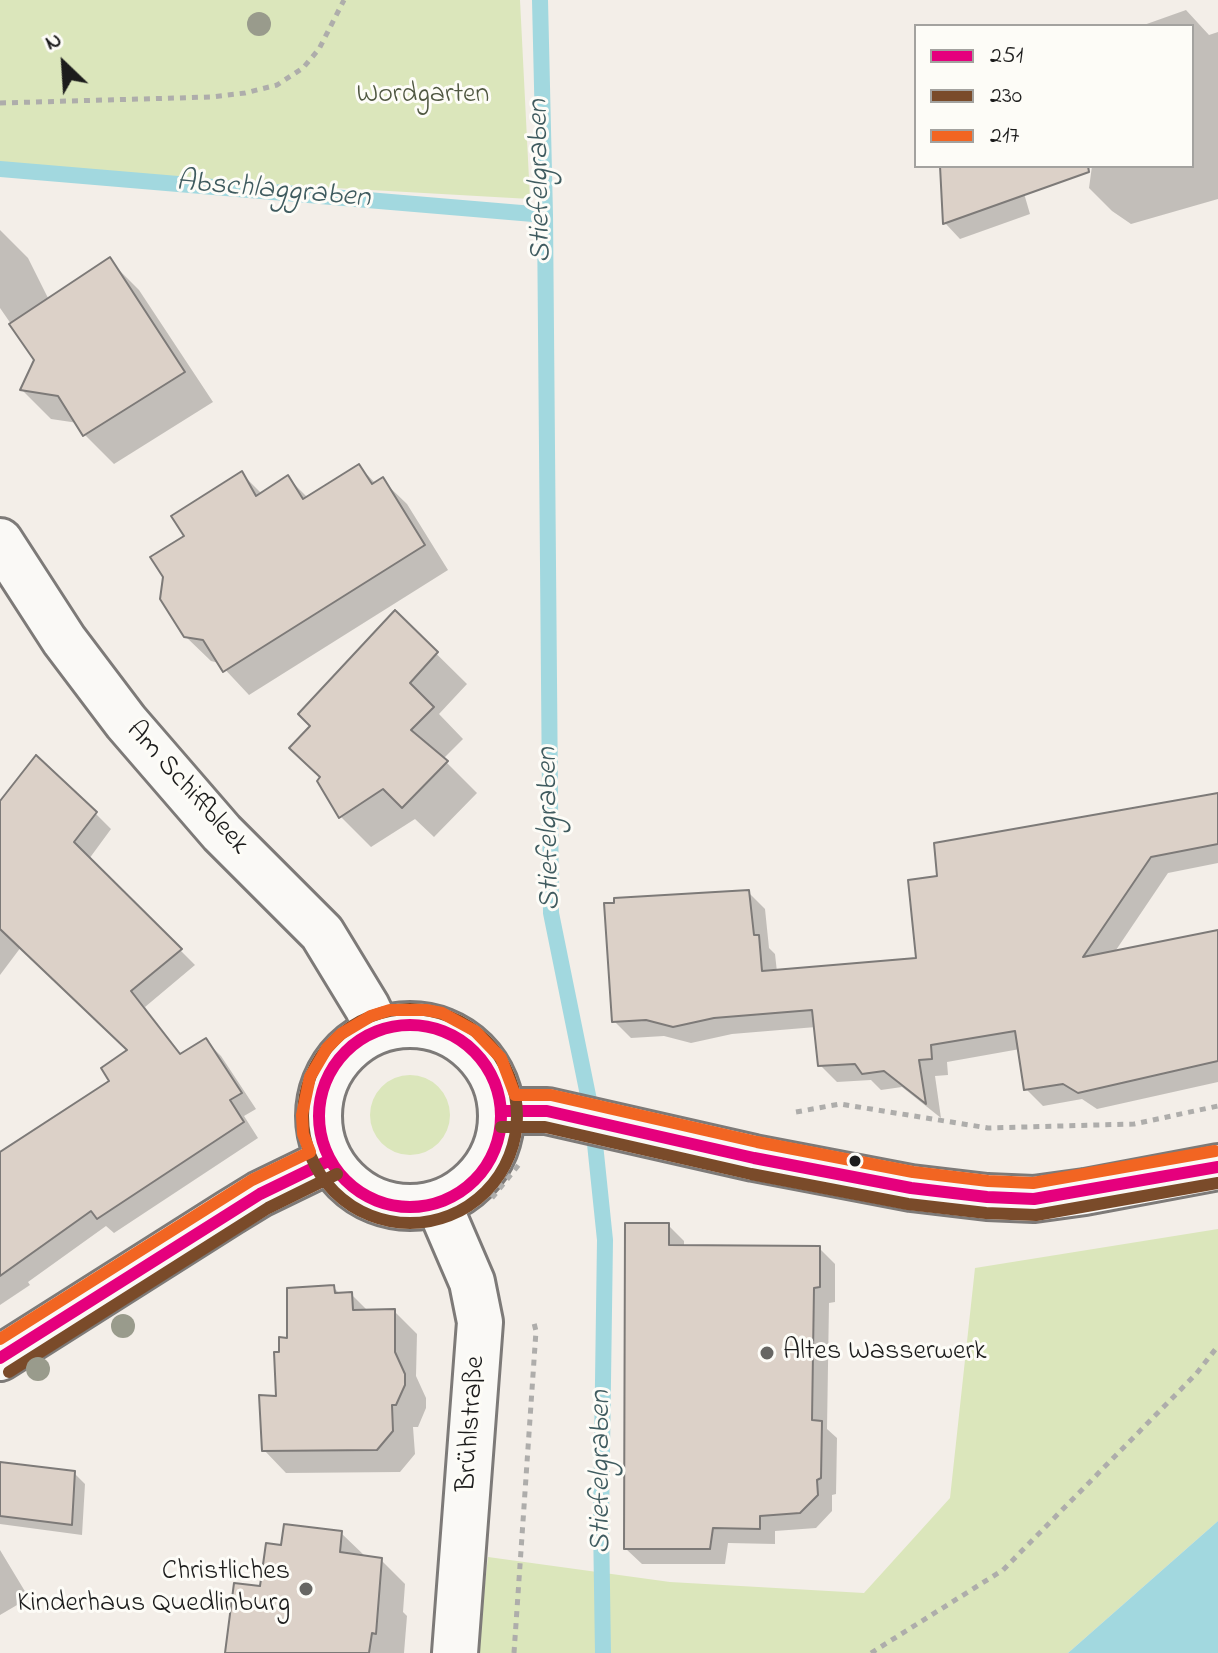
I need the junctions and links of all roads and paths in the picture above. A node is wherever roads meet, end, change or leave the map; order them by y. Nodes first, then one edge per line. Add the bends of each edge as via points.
1 (344, 0) edge
2 (0, 103) edge
3 (0, 541) edge
4 (378, 1030) junction
5 (840, 1104) dead end
6 (1218, 1106) edge
7 (501, 1111) junction
8 (330, 1160) junction
9 (522, 1162) dead end
10 (1218, 1167) edge
11 (438, 1203) junction
12 (484, 1204) dead end
13 (1218, 1346) edge
14 (0, 1358) edge
15 (455, 1653) edge
16 (871, 1653) edge

1 - 2 path via 319,49 303,68 277,85 211,97
3 - 4 street, Am Schiffbleek via 64,640 126,722 222,833 322,933
4 - 7 street via 424,1026 454,1036 487,1067
4 - 8 street via 340,1057 324,1085 319,1131
5 - 6 path via 988,1128 1134,1124
7 - 10 street via 547,1111 754,1158 987,1197 1059,1196
7 - 11 street via 498,1141 485,1168 465,1189
8 - 11 street via 345,1181 377,1201 401,1207
8 - 14 street via 239,1206
9 - 12 path
11 - 15 street, Brühlstraße via 472,1282 480,1322
13 - 16 path via 1003,1570

